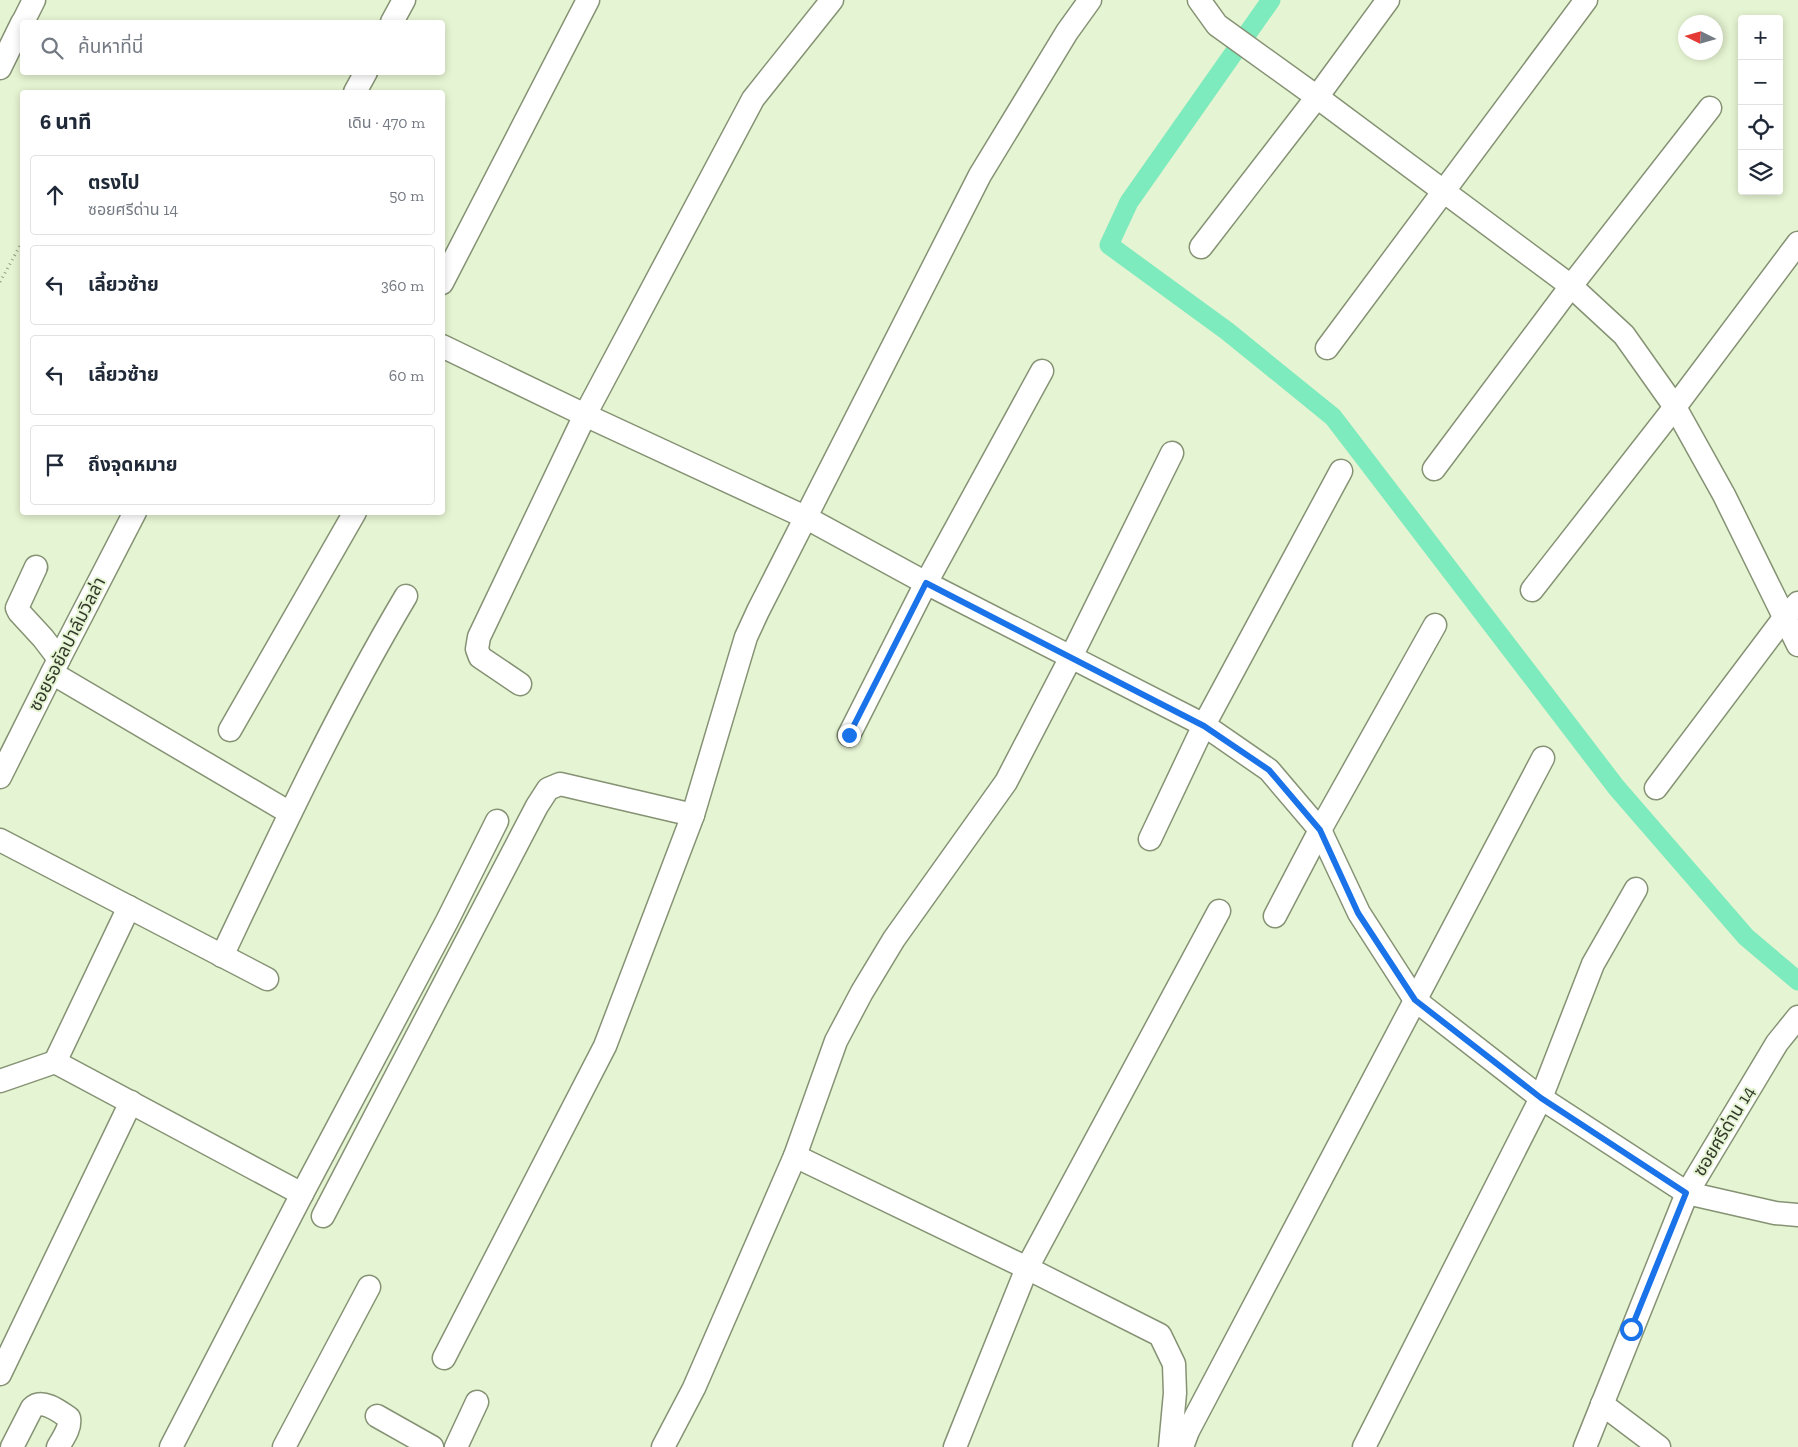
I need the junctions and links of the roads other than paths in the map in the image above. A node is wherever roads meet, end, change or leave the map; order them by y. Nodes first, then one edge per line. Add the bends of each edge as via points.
1 (34, 0) edge
2 (404, 0) edge
3 (588, 0) edge
4 (832, 0) edge
5 (1090, 0) edge
6 (1199, 0) edge
7 (1388, 0) edge
8 (1586, 0) edge
9 (24, 20) edge
10 (393, 20) edge
11 (20, 29) edge
12 (0, 68) edge
13 (364, 75) edge
14 (356, 90) edge
15 (1317, 97) junction
16 (1710, 108) dead end
17 (1442, 192) junction
18 (1798, 242) edge
19 (1201, 247) dead end
20 (445, 277) edge
21 (1571, 286) junction
22 (445, 347) edge
23 (1327, 348) dead end
24 (1042, 371) dead end
25 (1675, 407) junction
26 (585, 415) junction
27 (1172, 453) dead end
28 (1434, 469) dead end
29 (1341, 471) dead end
30 (133, 515) edge
31 (353, 515) edge
32 (805, 516) junction
33 (36, 566) dead end
34 (926, 583) junction
35 (1532, 590) dead end
36 (406, 596) dead end
37 (1791, 610) edge
38 (1435, 625) dead end
39 (1798, 645) edge
40 (1070, 657) junction
41 (55, 666) junction
42 (520, 684) dead end
43 (1204, 726) junction
44 (230, 730) dead end
45 (849, 735) dead end
46 (1543, 758) dead end
47 (0, 777) edge
48 (1656, 788) dead end
49 (290, 813) junction
50 (693, 815) junction
51 (497, 820) dead end
52 (1320, 830) junction
53 (1150, 839) dead end
54 (0, 840) edge
55 (1636, 889) dead end
56 (129, 907) junction
57 (1219, 911) dead end
58 (1275, 916) dead end
59 (222, 956) junction
60 (267, 979) dead end
61 (1415, 1000) junction
62 (1798, 1017) edge
63 (55, 1062) junction
64 (0, 1081) edge
65 (1541, 1098) junction
66 (131, 1102) junction
67 (795, 1156) junction
68 (1686, 1193) junction
69 (302, 1194) junction
70 (324, 1216) dead end
71 (1798, 1216) edge
72 (1027, 1268) junction
73 (369, 1288) dead end
74 (444, 1358) dead end
75 (0, 1374) edge
76 (477, 1402) dead end
77 (1602, 1404) junction
78 (377, 1416) dead end
79 (12, 1447) edge
80 (58, 1447) edge
81 (171, 1447) edge
82 (284, 1447) edge
83 (432, 1447) edge
84 (456, 1447) edge
85 (664, 1447) edge
86 (955, 1447) edge
87 (1170, 1447) edge
88 (1182, 1447) edge
89 (1364, 1447) edge
90 (1585, 1447) edge
91 (1659, 1447) edge

1 - 9 street
2 - 10 street
3 - 20 street
4 - 26 street via 752,100
5 - 32 street via 1067,32 980,176
6 - 15 street via 1217,25
7 - 15 street
8 - 17 street
11 - 12 street
13 - 14 street
15 - 17 street
15 - 19 street
16 - 21 street
17 - 21 street
17 - 23 street
18 - 25 street
21 - 25 street via 1624,335
21 - 28 street
22 - 26 street
24 - 34 street
25 - 35 street
25 - 37 street
26 - 32 street
26 - 42 street via 479,637 477,649 480,657
27 - 40 street
29 - 43 street
30 - 41 street, ซอยรอยัลปาล์มวิลล่า
31 - 44 street
32 - 34 street
32 - 50 street via 746,637
33 - 41 street via 17,608 43,638
34 - 40 street
34 - 45 street
36 - 49 street via 374,650
37 - 39 street
37 - 48 street
38 - 52 street
40 - 43 street
40 - 67 street via 1006,782 894,939 862,992 836,1042
41 - 47 street, ซอยรอยัลปาล์มวิลล่า
41 - 49 street
43 - 52 street via 1269,770
43 - 53 street
46 - 61 street
49 - 59 street
50 - 70 street via 560,784 548,788
50 - 74 street via 605,1046
51 - 69 street
52 - 58 street
52 - 61 street via 1358,913
54 - 56 street
55 - 65 street via 1593,964
56 - 59 street
56 - 63 street
57 - 72 street
59 - 60 street
61 - 65 street
61 - 88 street
62 - 68 street, ซอยศรีด่าน 14 via 1777,1043
63 - 64 street
63 - 66 street
65 - 68 street
65 - 89 street
66 - 69 street
66 - 75 street
67 - 72 street
67 - 85 street via 694,1388
68 - 71 street via 1775,1214
68 - 77 street, ซอยศรีด่าน 14
69 - 81 street
72 - 86 street
72 - 87 street via 1160,1335 1174,1364
73 - 82 street
76 - 84 street
77 - 90 street, ซอยศรีด่าน 14
77 - 91 street
78 - 83 street
79 - 80 street via 32,1408 41,1404 69,1418 70,1423

